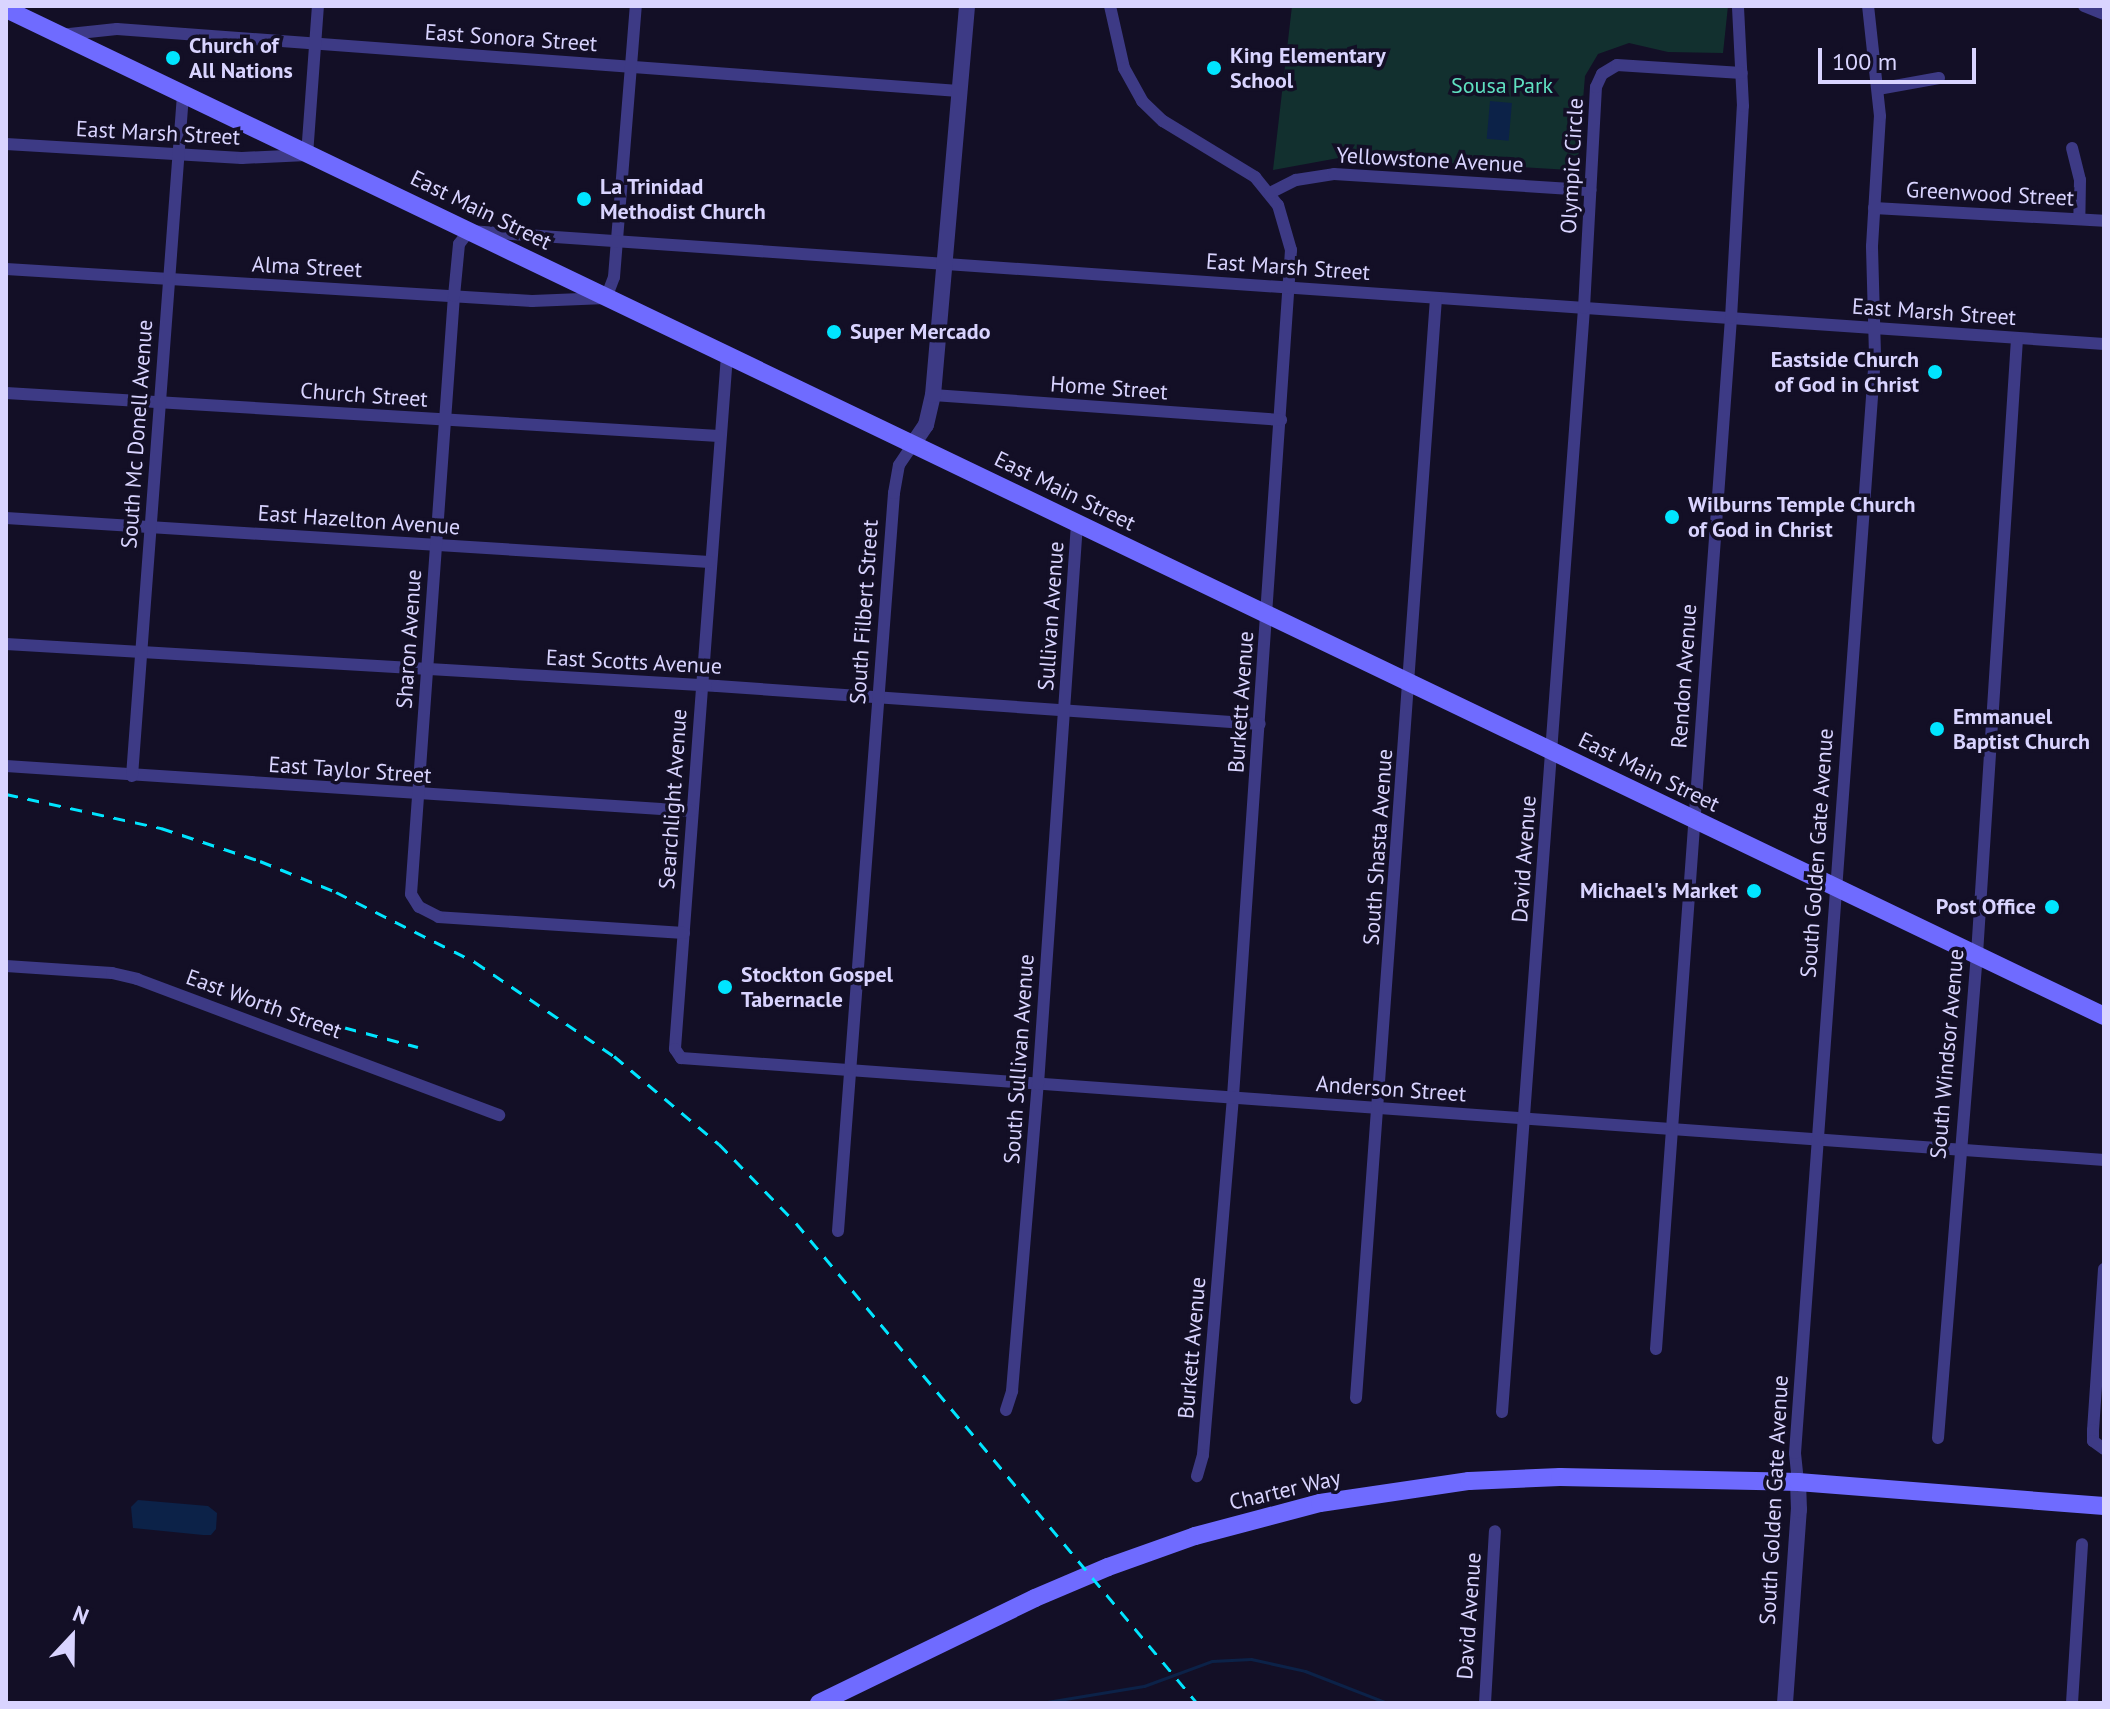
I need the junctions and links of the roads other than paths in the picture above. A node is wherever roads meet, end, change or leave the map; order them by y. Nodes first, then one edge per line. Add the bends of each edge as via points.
1 (318, 6) edge
2 (636, 6) edge
3 (967, 6) edge
4 (1110, 6) edge
5 (1738, 6) edge
6 (1868, 6) edge
7 (2084, 6) edge
8 (6, 9) edge
9 (2104, 14) edge
10 (60, 35) junction
11 (316, 43) junction
12 (631, 67) junction
13 (1742, 73) junction
14 (1939, 78) dead end
15 (1878, 89) junction
16 (959, 91) junction
17 (183, 94) junction
18 (6, 144) edge
19 (2072, 148) dead end
20 (178, 154) junction
21 (307, 155) junction
22 (1591, 190) junction
23 (1270, 193) junction
24 (1874, 208) junction
25 (2079, 219) junction
26 (2104, 221) edge
27 (469, 231) junction
28 (618, 241) junction
29 (945, 264) junction
30 (6, 269) edge
31 (169, 279) junction
32 (1291, 288) junction
33 (454, 296) junction
34 (606, 298) junction
35 (1436, 298) junction
36 (1584, 308) junction
37 (1731, 318) junction
38 (1876, 328) junction
39 (2017, 338) junction
40 (2104, 344) edge
41 (727, 355) junction
42 (6, 393) edge
43 (933, 395) junction
44 (159, 403) junction
45 (1281, 420) junction
46 (445, 421) junction
47 (719, 436) junction
48 (913, 444) junction
49 (6, 518) edge
50 (1077, 524) junction
51 (150, 527) junction
52 (436, 545) junction
53 (710, 562) junction
54 (1268, 616) junction
55 (6, 644) edge
56 (141, 652) junction
57 (427, 669) junction
58 (1409, 683) junction
59 (701, 686) junction
60 (880, 698) junction
61 (1064, 711) junction
62 (1260, 724) junction
63 (1552, 752) junction
64 (6, 766) edge
65 (132, 776) junction
66 (418, 794) junction
67 (692, 811) junction
68 (1694, 820) junction
69 (1837, 888) junction
70 (684, 933) junction
71 (1977, 954) junction
72 (6, 966) edge
73 (2104, 1016) edge
74 (676, 1055) joint
75 (850, 1070) junction
76 (1038, 1084) junction
77 (1233, 1097) junction
78 (1379, 1108) junction
79 (499, 1115) dead end
80 (1525, 1118) junction
81 (1672, 1128) junction
82 (1818, 1139) junction
83 (1959, 1150) junction
84 (2104, 1160) edge
85 (838, 1231) dead end
86 (2104, 1269) edge
87 (1656, 1349) dead end
88 (1356, 1398) dead end
89 (1006, 1410) dead end
90 (1502, 1412) dead end
91 (1938, 1438) dead end
92 (2100, 1447) edge
93 (1197, 1476) dead end
94 (1798, 1482) junction
95 (2104, 1506) edge
96 (1495, 1531) dead end
97 (2082, 1544) dead end
98 (819, 1703) edge
99 (1485, 1703) edge
100 (1785, 1703) edge
101 (2072, 1703) edge

1 - 11 street
2 - 12 street
3 - 16 street, South Filbert Street
4 - 23 street, Burkett Avenue via 1124,68 1142,101 1163,121 1238,164
5 - 13 street, Rendon Avenue
6 - 15 street, South Golden Gate Avenue
7 - 9 street
8 - 10 main road, East Main Street
10 - 11 street, East Sonora Street via 117,29
10 - 17 main road, East Main Street
11 - 12 street, East Sonora Street
11 - 21 street
12 - 16 street, East Sonora Street
12 - 28 street
13 - 22 street, Olympic Circle via 1609,68 1596,87
13 - 37 street, Rendon Avenue
14 - 15 street
15 - 24 street, South Golden Gate Avenue
16 - 29 street, South Filbert Street
17 - 20 street, South Mc Donell Avenue
17 - 21 main road, East Main Street
18 - 20 street, East Marsh Street
19 - 25 street via 2080,180
20 - 21 street, East Marsh Street
20 - 31 street, South Mc Donell Avenue
21 - 27 main road, East Main Street
22 - 23 street, Yellowstone Avenue via 1334,174 1296,180
22 - 36 street, Olympic Circle
23 - 32 street, Burkett Avenue via 1289,238
24 - 25 street, Greenwood Street
24 - 38 street, South Golden Gate Avenue
25 - 26 street, Greenwood Street
27 - 28 street, East Marsh Street
27 - 33 street, Sharon Avenue via 459,244
27 - 34 main road, East Main Street
28 - 29 street, East Marsh Street
28 - 34 street
29 - 32 street, East Marsh Street
29 - 43 street, South Filbert Street
30 - 31 street, Alma Street
31 - 33 street, Alma Street
31 - 44 street, South Mc Donell Avenue
32 - 35 street, East Marsh Street
32 - 45 street, Burkett Avenue
33 - 34 street, Alma Street
33 - 46 street, Sharon Avenue
34 - 41 main road, East Main Street
35 - 36 street, East Marsh Street
35 - 58 street, South Shasta Avenue
36 - 37 street, East Marsh Street
36 - 63 street, David Avenue
37 - 38 street, East Marsh Street
37 - 68 street, Rendon Avenue
38 - 39 street, East Marsh Street
38 - 69 street, South Golden Gate Avenue
39 - 40 street, East Marsh Street
39 - 71 street, South Windsor Avenue
41 - 47 street, Searchlight Avenue
41 - 48 main road, East Main Street
42 - 44 street, Church Street
43 - 45 street, Home Street
43 - 48 street, South Filbert Street via 927,422
44 - 46 street, Church Street
44 - 51 street, South Mc Donell Avenue
45 - 54 street, Burkett Avenue
46 - 47 street, Church Street
46 - 52 street, Sharon Avenue
47 - 53 street, Searchlight Avenue
48 - 50 main road, East Main Street
48 - 60 street, South Filbert Street via 899,465 894,493
49 - 51 street, East Hazelton Avenue
50 - 54 main road, East Main Street
50 - 61 street, Sullivan Avenue
51 - 52 street, East Hazelton Avenue
51 - 56 street, South Mc Donell Avenue
52 - 53 street, East Hazelton Avenue
52 - 57 street, Sharon Avenue
53 - 59 street, Searchlight Avenue
54 - 58 main road, East Main Street
54 - 62 street, Burkett Avenue
55 - 56 street, East Scotts Avenue
56 - 57 street, East Scotts Avenue
56 - 65 street, South Mc Donell Avenue
57 - 59 street, East Scotts Avenue
57 - 66 street, Sharon Avenue
58 - 63 main road, East Main Street
58 - 78 street, South Shasta Avenue
59 - 60 street, East Scotts Avenue
59 - 67 street, Searchlight Avenue
60 - 61 street, East Scotts Avenue
60 - 75 street, South Filbert Street
61 - 62 street, East Scotts Avenue
61 - 76 street, South Sullivan Avenue
62 - 77 street, Burkett Avenue
63 - 68 main road, East Main Street
63 - 80 street, David Avenue
64 - 65 street, East Taylor Street
65 - 66 street, East Taylor Street
66 - 67 street, East Taylor Street
66 - 70 street, Sharon Avenue via 411,894 419,907 439,917
67 - 70 street, Searchlight Avenue
68 - 69 main road, East Main Street
68 - 81 street, Rendon Avenue
69 - 71 main road, East Main Street
69 - 82 street, South Golden Gate Avenue
70 - 74 street, Searchlight Avenue
71 - 73 main road, East Main Street
71 - 83 street, South Windsor Avenue
72 - 79 street, East Worth Street via 137,979
74 - 75 street, Anderson Street
75 - 76 street, Anderson Street
75 - 85 street, South Filbert Street
76 - 77 street, Anderson Street
76 - 89 street, South Sullivan Avenue via 1012,1391
77 - 78 street, Anderson Street
77 - 93 street, Burkett Avenue
78 - 80 street, Anderson Street
78 - 88 street, South Shasta Avenue
80 - 81 street, Anderson Street
80 - 90 street, David Avenue
81 - 82 street, Anderson Street
81 - 87 street, Rendon Avenue
82 - 83 street, Anderson Street
82 - 94 street, South Golden Gate Avenue via 1795,1453
83 - 84 street, Anderson Street
83 - 91 street, South Windsor Avenue
86 - 92 street via 2093,1430
94 - 95 main road, Charter Way
94 - 98 main road, Charter Way via 1560,1477 1469,1481 1320,1503 1195,1536 1108,1567
94 - 100 street, South Golden Gate Avenue
96 - 99 street, David Avenue
97 - 101 street

